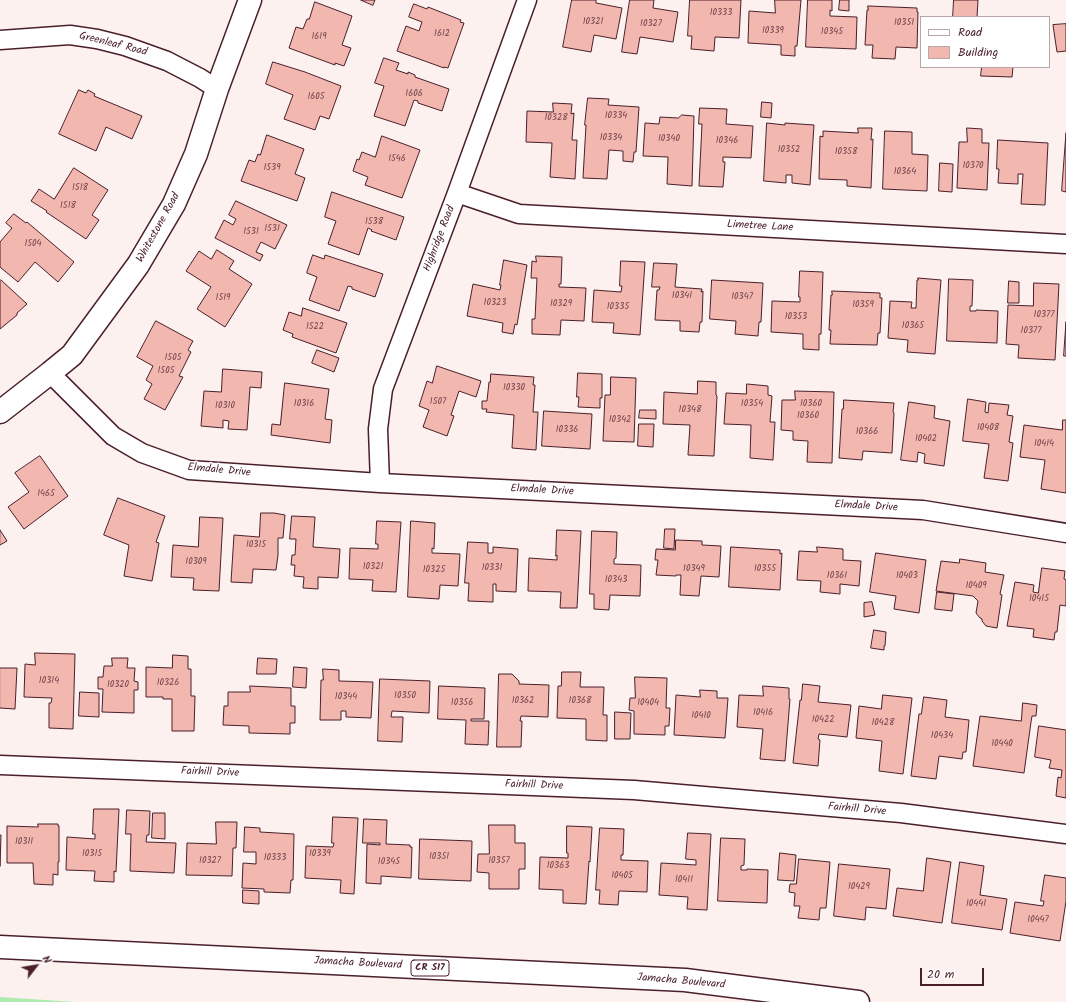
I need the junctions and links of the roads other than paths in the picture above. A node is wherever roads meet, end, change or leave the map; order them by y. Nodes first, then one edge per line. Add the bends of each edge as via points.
1 (250, 0) edge
2 (527, 0) edge
3 (0, 40) edge
4 (217, 89) junction
5 (457, 193) junction
6 (1066, 244) edge
7 (50, 373) junction
8 (0, 412) edge
9 (380, 483) junction
10 (1066, 533) edge
11 (0, 765) edge
12 (1066, 834) edge
13 (0, 947) edge
14 (858, 1002) edge

1 - 4 main road, Whitestone Road
2 - 5 street, Highridge Road
3 - 4 street, Greenleaf Road via 70,35 98,39 125,46 182,68
4 - 7 main road, Whitestone Road via 196,154 174,204 138,265 72,355
5 - 6 street, Limetree Lane via 519,214
5 - 9 street, Highridge Road via 383,389 378,429
7 - 8 main road, Whitestone Road
7 - 9 street, Elmdale Drive via 113,436 142,453 189,470
9 - 10 street, Elmdale Drive via 923,510
11 - 12 street, Fairhill Drive via 634,790 901,813
13 - 14 main road, Jamacha Boulevard / CR S17 via 685,980

